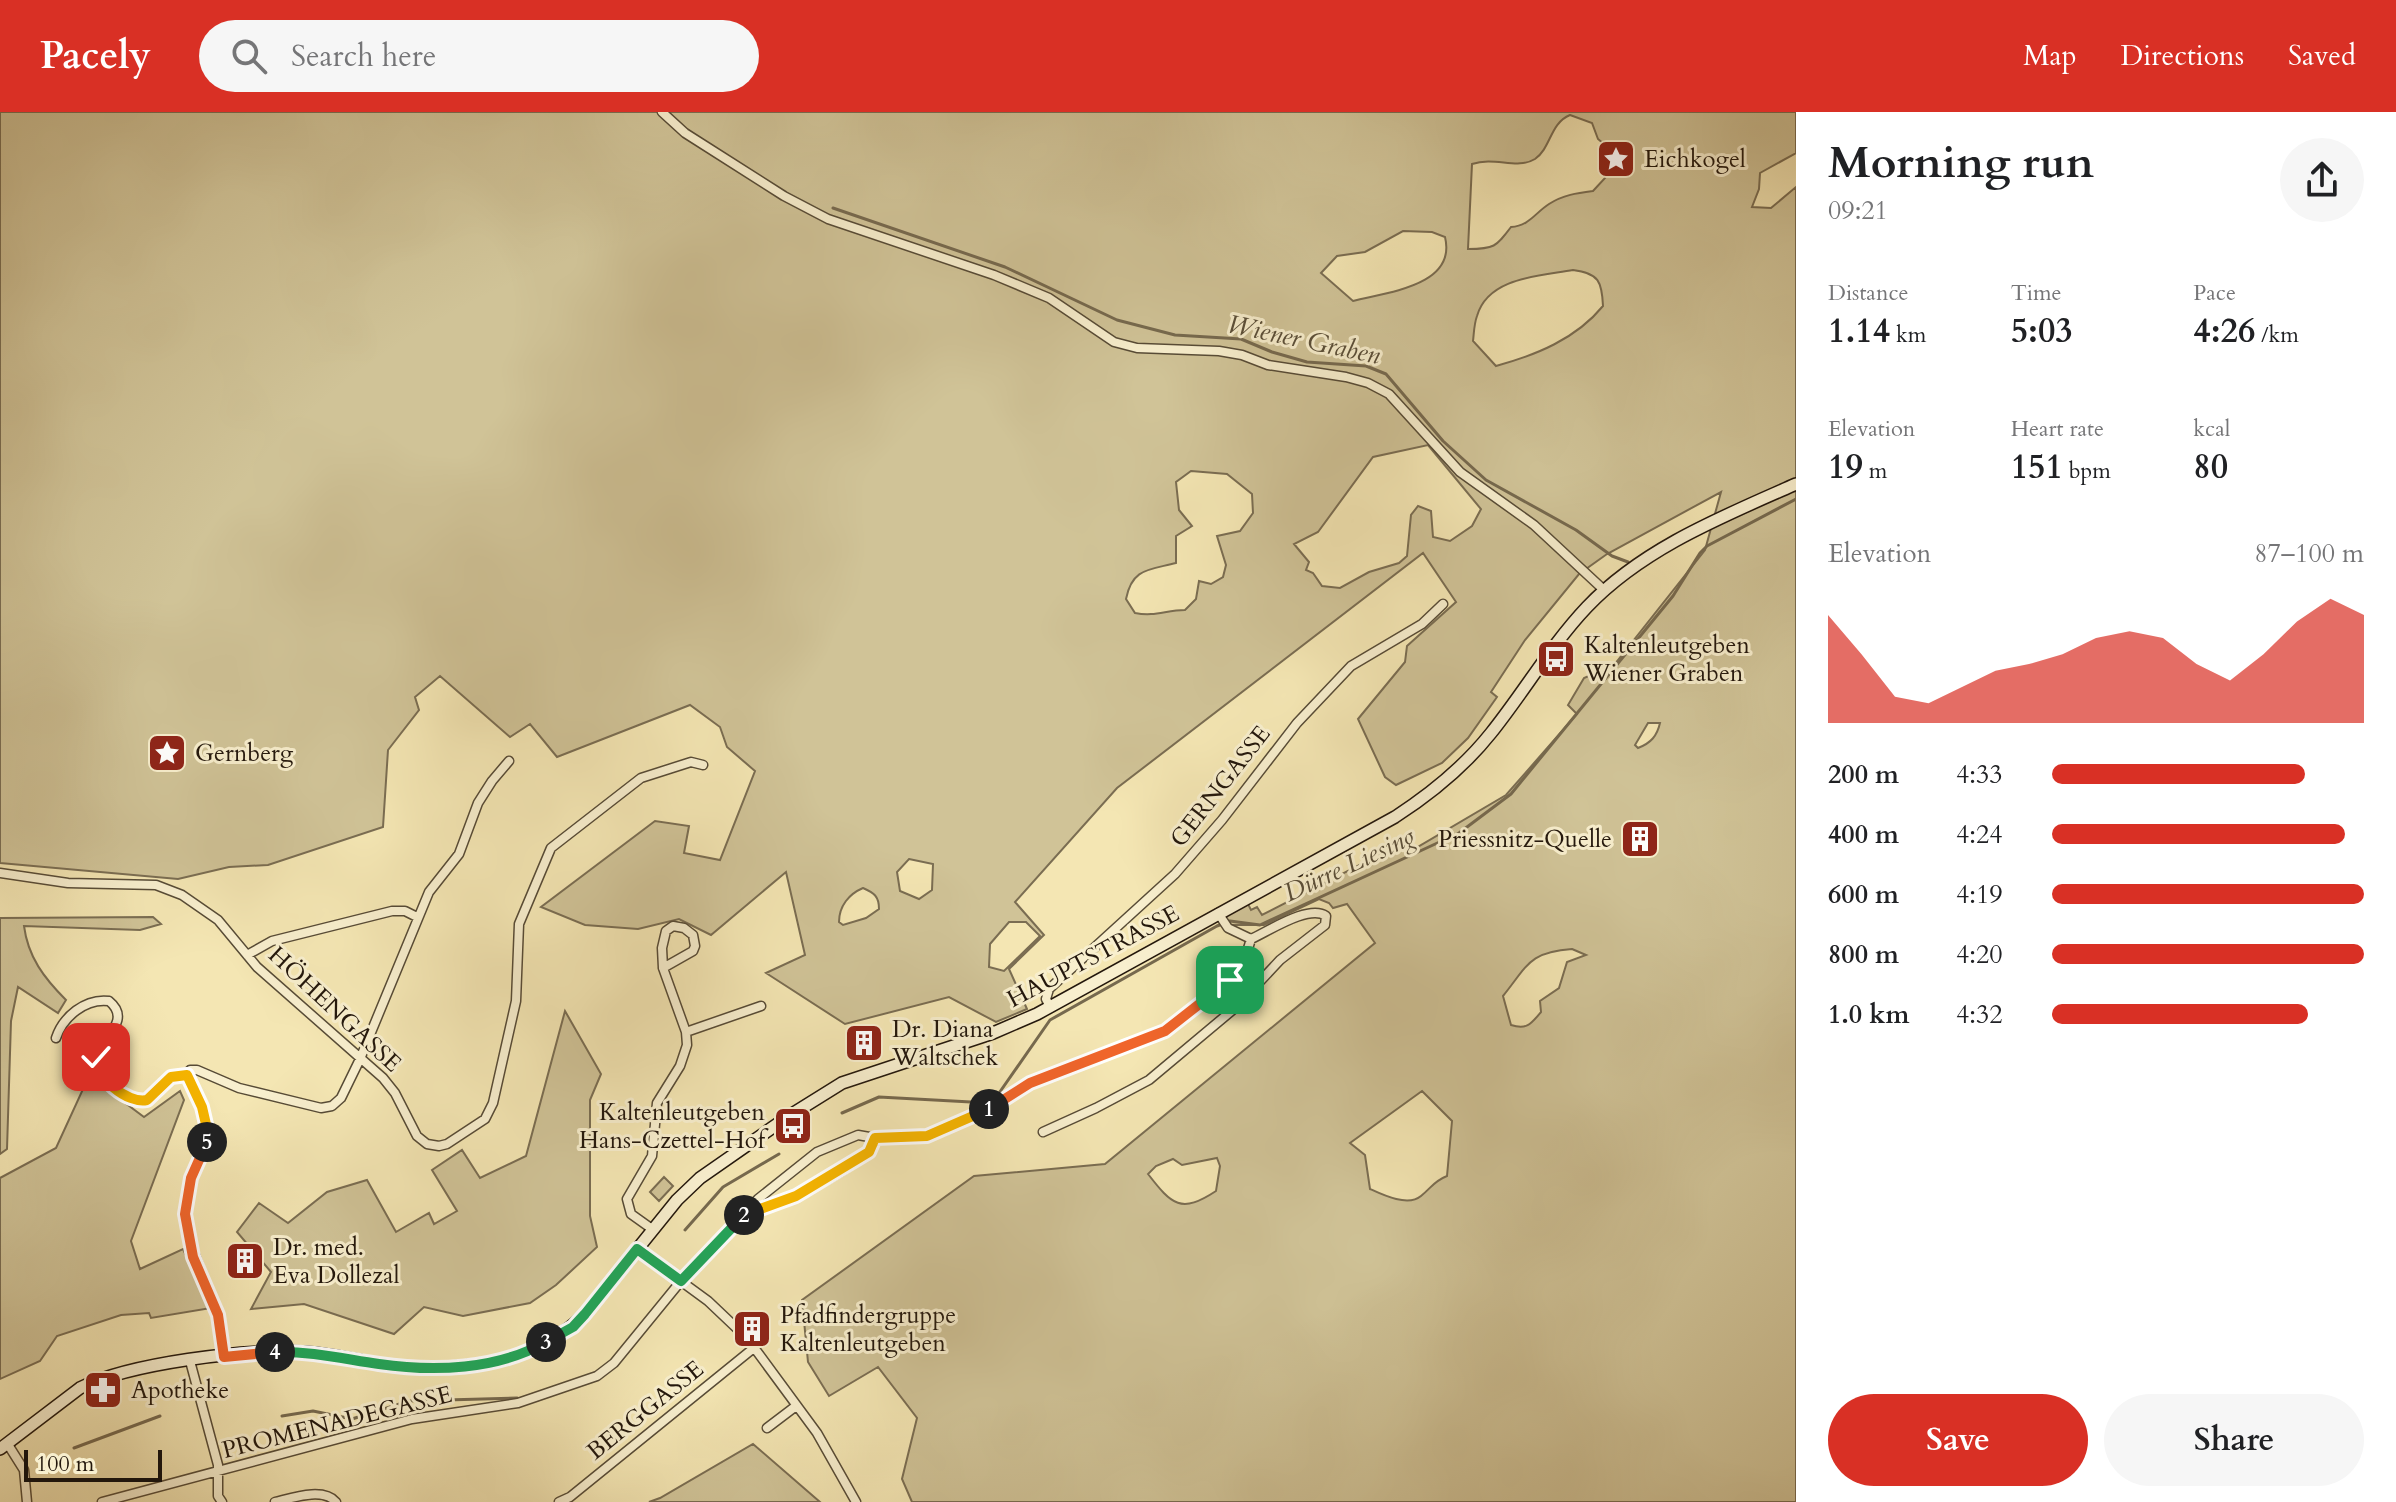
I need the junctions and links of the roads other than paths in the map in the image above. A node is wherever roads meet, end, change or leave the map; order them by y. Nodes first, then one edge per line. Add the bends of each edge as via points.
1 (662, 112) edge
2 (1796, 484) edge
3 (1605, 591) junction
4 (1443, 604) dead end
5 (509, 761) dead end
6 (703, 765) dead end
7 (0, 873) edge
8 (1220, 916) junction
9 (417, 917) junction
10 (1251, 939) junction
11 (247, 955) junction
12 (663, 968) junction
13 (761, 1006) dead end
14 (1050, 1007) junction
15 (686, 1032) junction
16 (56, 1038) dead end
17 (360, 1059) junction
18 (187, 1075) junction
19 (1043, 1132) dead end
20 (875, 1138) junction
21 (746, 1212) junction
22 (652, 1229) junction
23 (637, 1249) junction
24 (681, 1281) junction
25 (755, 1347) junction
26 (224, 1357) junction
27 (190, 1361) junction
28 (796, 1406) junction
29 (767, 1428) dead end
30 (4, 1446) edge
31 (218, 1471) junction
32 (27, 1502) edge
33 (102, 1502) edge
34 (222, 1502) edge
35 (275, 1502) edge
36 (336, 1502) edge
37 (559, 1502) edge
38 (856, 1502) edge

1 - 3 street via 685,133 828,219 1036,292 1114,342 1137,348 1219,351 1368,383 1389,394 1460,472 1534,525
2 - 3 main road, HAUPTSTRASSE via 1715,521 1636,566
3 - 8 main road, HAUPTSTRASSE via 1572,623 1491,734 1452,776 1395,817
4 - 14 street, GERNGASSE via 1422,624 1351,666 1297,723 1175,874 1049,989
5 - 9 street via 478,803 459,854
6 - 17 street, HÖHENGASSE via 691,762 641,778 551,848 519,924 516,1001 485,1119 447,1144 427,1144 417,1136 390,1085
7 - 11 street, HÖHENGASSE via 68,883 164,887 218,920
8 - 10 street via 1228,928
8 - 14 main road, HAUPTSTRASSE
9 - 11 street via 397,910 272,941
9 - 17 street
10 - 19 street via 1308,913 1326,916 1325,925 1149,1080
10 - 20 street, PROMENADEGASSE via 1230,980 1165,1031 1030,1083 943,1131
11 - 17 street, HÖHENGASSE
12 - 12 street via 693,951 693,935 684,928 666,931
12 - 15 street
13 - 15 street
14 - 22 main road, HAUPTSTRASSE via 993,1033 842,1083 700,1178
15 - 22 street via 680,1066 657,1103 654,1150 627,1199 631,1214
16 - 18 street via 66,1019 85,1004 109,1001 118,1020 96,1054 102,1076 141,1102 171,1077
17 - 18 street via 339,1101 327,1108 239,1088 196,1069
18 - 26 street via 208,1136 186,1198 187,1227 193,1257 218,1315
20 - 21 street via 869,1152 796,1196
20 - 21 street, PROMENADEGASSE via 845,1138 817,1152
21 - 24 street, PROMENADEGASSE
22 - 23 main road, HAUPTSTRASSE
23 - 24 street
23 - 26 main road, HAUPTSTRASSE via 573,1327 504,1359 419,1368 303,1352
24 - 25 street
24 - 31 street, PROMENADEGASSE via 614,1363 588,1380 518,1403 412,1419
25 - 28 street
25 - 37 street, BERGGASSE
26 - 27 main road, HAUPTSTRASSE
27 - 30 main road, HAUPTSTRASSE via 95,1381
27 - 31 street
28 - 29 street
28 - 38 street
30 - 32 street via 24,1470
31 - 33 street, PROMENADEGASSE
31 - 34 street
35 - 36 street via 322,1495

